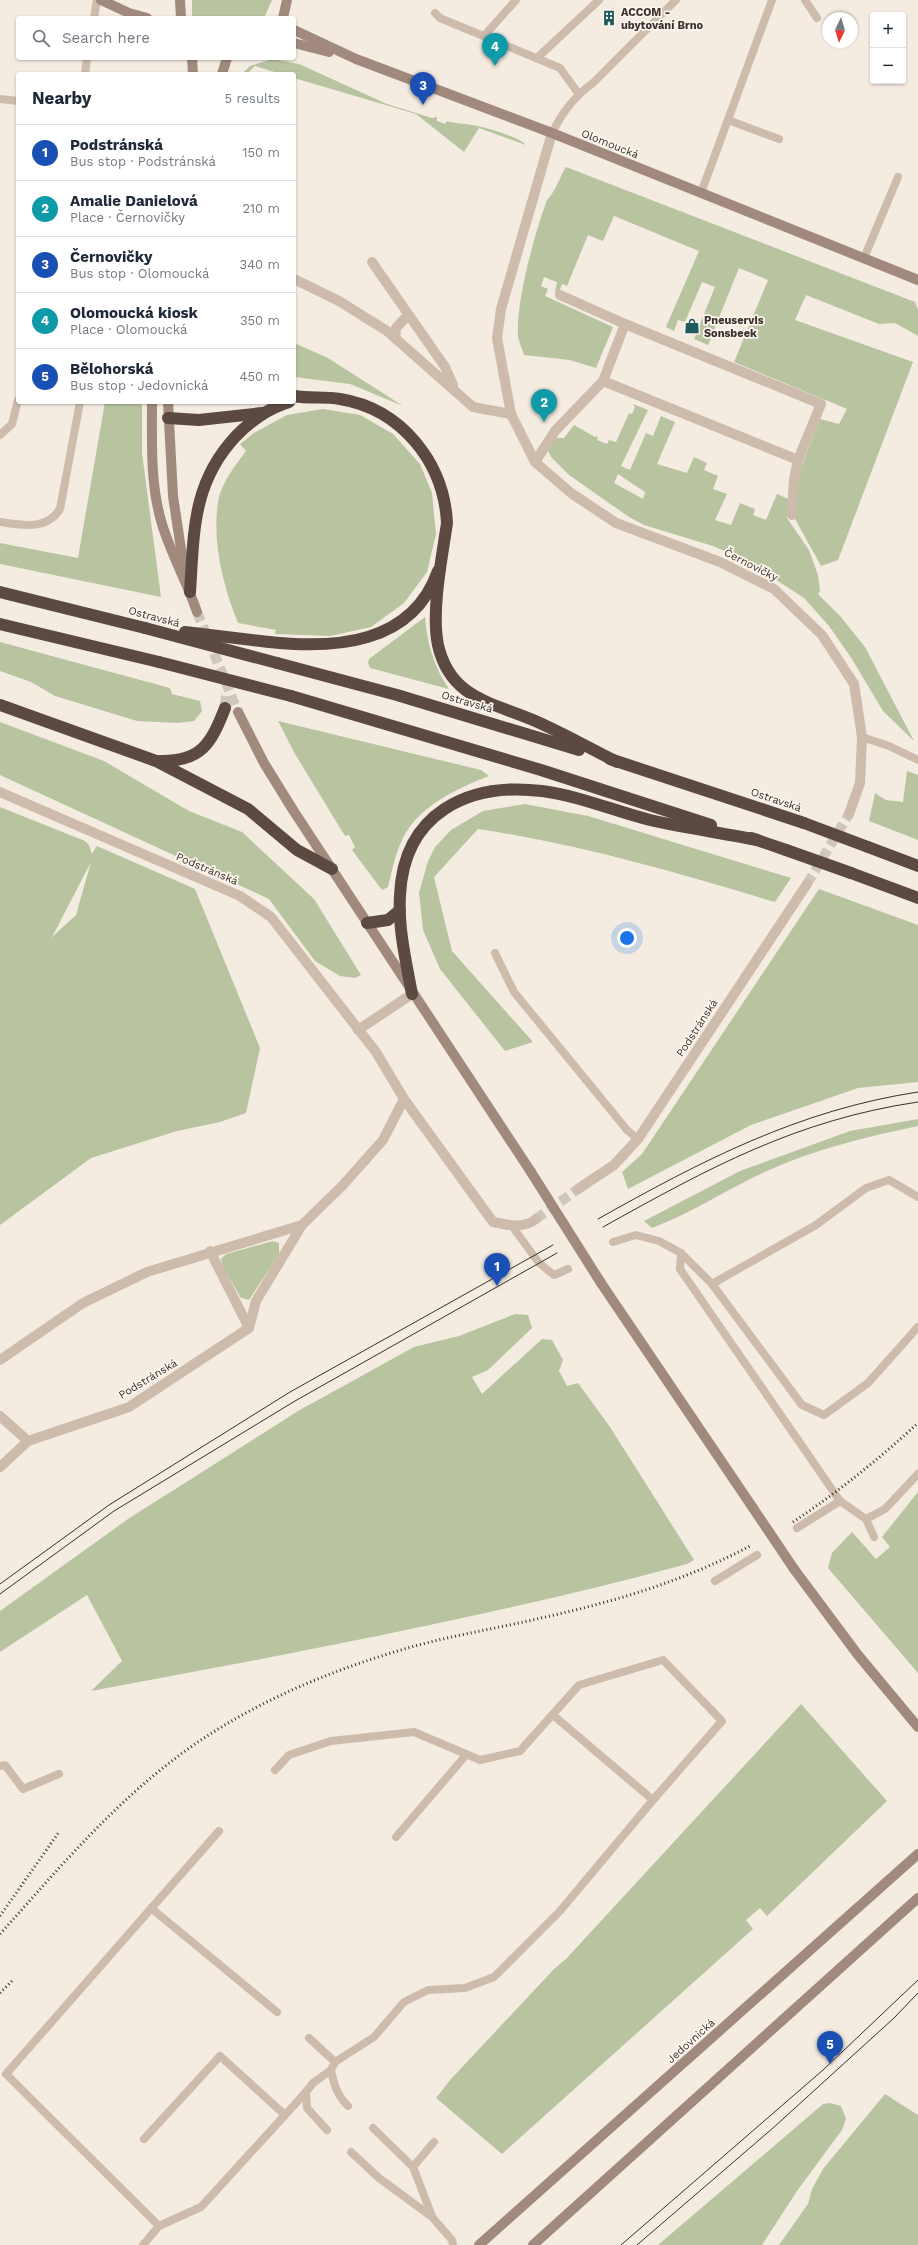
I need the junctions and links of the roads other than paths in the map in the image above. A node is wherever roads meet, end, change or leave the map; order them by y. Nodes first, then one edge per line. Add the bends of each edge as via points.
1 (97, 0) edge
2 (102, 0) edge
3 (180, 0) edge
4 (287, 0) edge
5 (516, 0) edge
6 (599, 0) edge
7 (676, 0) edge
8 (772, 0) edge
9 (805, 0) edge
10 (435, 13) dead end
11 (94, 16) edge
12 (140, 16) edge
13 (181, 16) edge
14 (284, 16) edge
15 (817, 18) dead end
16 (296, 31) edge
17 (484, 36) junction
18 (296, 44) edge
19 (538, 58) junction
20 (87, 60) edge
21 (192, 60) edge
22 (227, 60) edge
23 (356, 60) junction
24 (85, 72) edge
25 (193, 72) edge
26 (223, 72) edge
27 (578, 93) junction
28 (0, 99) edge
29 (16, 101) edge
30 (728, 120) junction
31 (552, 133) junction
32 (779, 139) dead end
33 (898, 177) dead end
34 (701, 193) junction
35 (864, 258) junction
36 (372, 262) dead end
37 (296, 280) edge
38 (918, 280) edge
39 (560, 295) dead end
40 (408, 315) junction
41 (625, 324) junction
42 (395, 338) junction
43 (603, 380) junction
44 (456, 391) junction
45 (296, 397) edge
46 (17, 404) edge
47 (80, 404) edge
48 (152, 404) edge
49 (168, 404) edge
50 (284, 404) edge
51 (262, 413) junction
52 (511, 414) junction
53 (168, 418) junction
54 (0, 435) edge
55 (798, 460) junction
56 (535, 462) junction
57 (792, 515) dead end
58 (0, 522) edge
59 (442, 561) junction
60 (0, 592) edge
61 (190, 592) junction
62 (197, 612) tunnel mouth
63 (0, 624) edge
64 (145, 628) junction
65 (0, 705) edge
66 (225, 708) tunnel mouth
67 (238, 712) tunnel mouth
68 (862, 737) junction
69 (918, 760) edge
70 (156, 761) junction
71 (617, 762) junction
72 (0, 792) edge
73 (849, 814) tunnel mouth
74 (757, 840) junction
75 (918, 866) edge
76 (332, 869) junction
77 (807, 884) tunnel mouth
78 (918, 898) edge
79 (400, 910) junction
80 (367, 923) junction
81 (495, 953) dead end
82 (412, 994) junction
83 (358, 1030) junction
84 (404, 1099) junction
85 (638, 1139) junction
86 (578, 1189) tunnel mouth
87 (918, 1197) edge
88 (536, 1219) tunnel mouth
89 (302, 1225) junction
90 (512, 1226) junction
91 (613, 1242) dead end
92 (210, 1251) junction
93 (681, 1253) junction
94 (568, 1269) dead end
95 (712, 1284) junction
96 (918, 1327) edge
97 (249, 1328) junction
98 (0, 1360) edge
99 (0, 1416) edge
100 (28, 1441) junction
101 (0, 1467) edge
102 (918, 1474) edge
103 (840, 1501) junction
104 (866, 1519) junction
105 (797, 1528) dead end
106 (874, 1537) dead end
107 (756, 1554) dead end
108 (715, 1581) dead end
109 (553, 1715) junction
110 (918, 1728) edge
111 (466, 1755) junction
112 (0, 1766) edge
113 (275, 1770) dead end
114 (58, 1774) dead end
115 (653, 1800) junction
116 (219, 1831) dead end
117 (396, 1837) dead end
118 (918, 1854) edge
119 (918, 1898) edge
120 (151, 1908) junction
121 (277, 2012) dead end
122 (309, 2038) dead end
123 (335, 2062) junction
124 (331, 2070) junction
125 (6, 2074) junction
126 (0, 2081) edge
127 (306, 2092) junction
128 (348, 2106) dead end
129 (285, 2115) junction
130 (373, 2128) dead end
131 (326, 2130) dead end
132 (144, 2139) dead end
133 (434, 2142) dead end
134 (351, 2152) dead end
135 (413, 2167) junction
136 (432, 2217) junction
137 (159, 2226) junction
138 (143, 2245) edge
139 (453, 2245) edge
140 (479, 2245) edge
141 (533, 2245) edge

1 - 11 lane
2 - 12 main road
3 - 13 main road
4 - 14 main road
5 - 17 lane
6 - 19 lane
7 - 27 lane via 593,83
8 - 30 lane
9 - 15 lane
10 - 17 lane via 440,18
16 - 23 main road, Olomoucká
17 - 19 lane
18 - 23 main road
19 - 27 lane via 560,68
20 - 24 lane
21 - 25 main road
22 - 26 main road
23 - 31 main road, Olomoucká
27 - 31 lane
28 - 29 lane
30 - 32 lane
30 - 34 lane
31 - 34 main road, Olomoucká
31 - 52 street, Černovičky via 501,309 497,338
33 - 35 lane
34 - 35 main road, Olomoucká
35 - 38 main road, Olomoucká
36 - 40 street
37 - 42 street via 340,301
39 - 41 street
40 - 42 street via 396,328
40 - 44 street via 445,367
41 - 43 street
41 - 55 street via 820,404
42 - 44 street
43 - 55 street
43 - 56 street via 555,430
44 - 52 street via 473,408
45 - 59 highway via 341,399 366,407 396,423 419,446 436,472 444,499 447,523
46 - 54 lane via 12,424
47 - 58 lane via 57,514 34,526
48 - 61 main road via 156,500 171,549
49 - 53 main road
50 - 51 highway
51 - 53 highway via 199,420
51 - 61 highway via 223,451 206,481 197,512
52 - 56 street, Černovičky
53 - 61 main road via 173,496
55 - 57 street
56 - 68 street, Černovičky via 571,493 616,523 720,562 774,589 822,634 854,684
59 - 64 highway, bridge via 436,576 408,615 368,638 348,643 324,646 269,642
59 - 71 highway via 436,618 437,639 444,664 456,680 485,703 532,720
60 - 64 highway, Ostravská
61 - 62 main road
63 - 74 highway, bridge via 291,696 541,770
64 - 71 highway, Ostravská, bridge via 412,699
65 - 70 highway
66 - 70 highway via 211,738 198,752 178,761
67 - 76 main road via 264,763
68 - 69 lane
68 - 73 street, Černovičky via 860,783
70 - 76 highway via 248,809 297,850
71 - 75 highway, Ostravská, bridge via 804,824
72 - 83 street, Podstránská via 240,896 272,917
74 - 78 highway, bridge
74 - 79 highway via 650,820 555,793 515,789 484,792 448,806 418,837 403,871
76 - 80 main road
77 - 85 street, Podstránská
79 - 80 highway via 388,920
79 - 82 highway
80 - 82 main road
81 - 85 lane via 514,992 627,1130
82 - 83 street
82 - 110 main road, bridge via 438,1029 601,1283 794,1569 858,1655
83 - 84 street, Podstránská via 376,1052
84 - 89 street via 383,1140 343,1185
84 - 90 street, Podstránská via 493,1222
85 - 86 street, Podstránská via 614,1165
87 - 95 lane via 889,1180 866,1188 816,1225
88 - 90 street, Podstránská via 531,1223
89 - 92 street
89 - 97 street via 256,1301
90 - 94 lane via 538,1263 554,1275
91 - 93 lane via 636,1236 659,1241
92 - 97 street
92 - 98 street via 147,1272 83,1303
93 - 95 lane
93 - 103 lane via 680,1268
95 - 96 lane via 802,1404 824,1415 868,1383
97 - 100 street, Podstránská via 129,1407
99 - 100 street
100 - 101 street, Podstránská
102 - 104 lane via 885,1509
103 - 104 lane
103 - 105 lane
104 - 106 lane
107 - 108 lane
109 - 111 lane via 520,1751 480,1760
109 - 115 lane
109 - 115 lane via 579,1685 663,1660 722,1721
111 - 113 lane via 414,1732 331,1741 289,1755
111 - 117 lane
112 - 114 lane via 5,1765 23,1789
115 - 123 lane via 560,1911 494,1977 465,1988 428,1990 404,2002 374,2037
116 - 120 lane
118 - 140 main road, Jedovnická
119 - 141 main road
120 - 121 lane
120 - 125 lane
122 - 123 lane
123 - 124 lane
124 - 127 lane via 313,2083
124 - 128 lane via 334,2087
125 - 126 lane
125 - 137 lane
127 - 129 lane
127 - 131 lane via 307,2108
129 - 132 lane via 220,2056
129 - 137 lane via 201,2207
130 - 135 lane
133 - 135 lane
134 - 136 lane via 379,2178
135 - 136 lane
136 - 139 lane via 452,2240
137 - 138 lane

